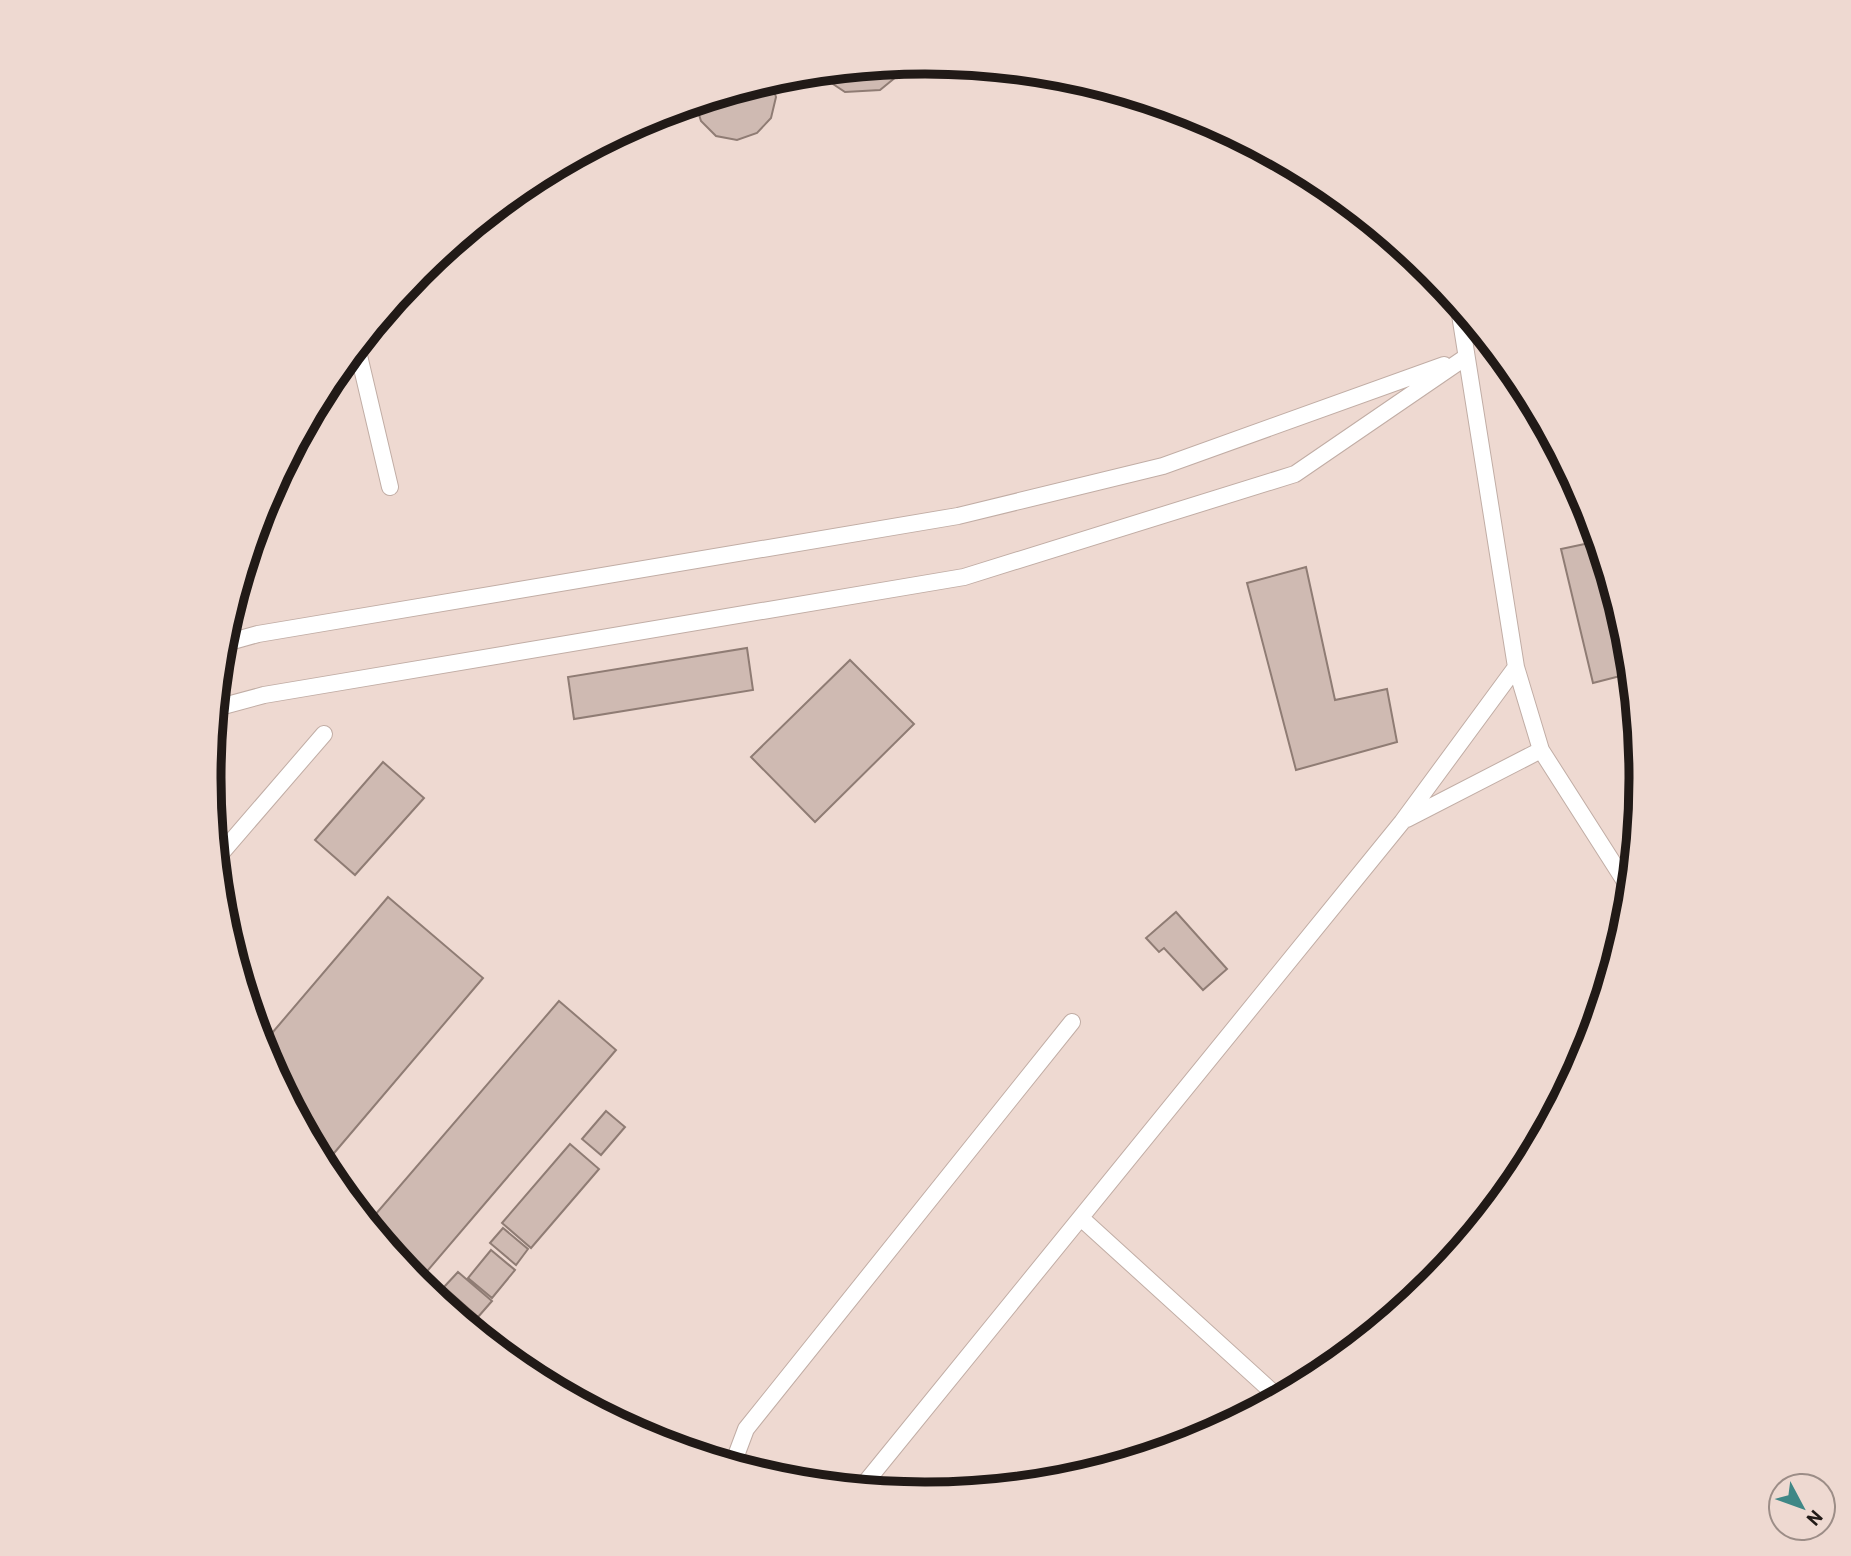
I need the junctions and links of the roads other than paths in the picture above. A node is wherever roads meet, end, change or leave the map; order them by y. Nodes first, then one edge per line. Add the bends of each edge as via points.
1 (1461, 320) edge
2 (1466, 357) junction
3 (360, 359) edge
4 (390, 487) dead end
5 (235, 640) edge
6 (1516, 667) junction
7 (225, 705) edge
8 (324, 734) dead end
9 (1541, 750) junction
10 (1402, 822) junction
11 (225, 849) edge
12 (1623, 878) edge
13 (1072, 1022) dead end
14 (1082, 1218) junction
15 (1272, 1391) edge
16 (737, 1456) edge
17 (868, 1480) edge

1 - 2 lane
2 - 5 lane via 1163,466 958,516
2 - 6 lane
2 - 7 lane via 1295,474 964,577 264,695
3 - 4 lane
6 - 9 lane
6 - 10 lane
8 - 11 lane
9 - 10 lane
9 - 12 lane
10 - 14 lane
13 - 16 lane via 746,1429
14 - 15 lane
14 - 17 lane

